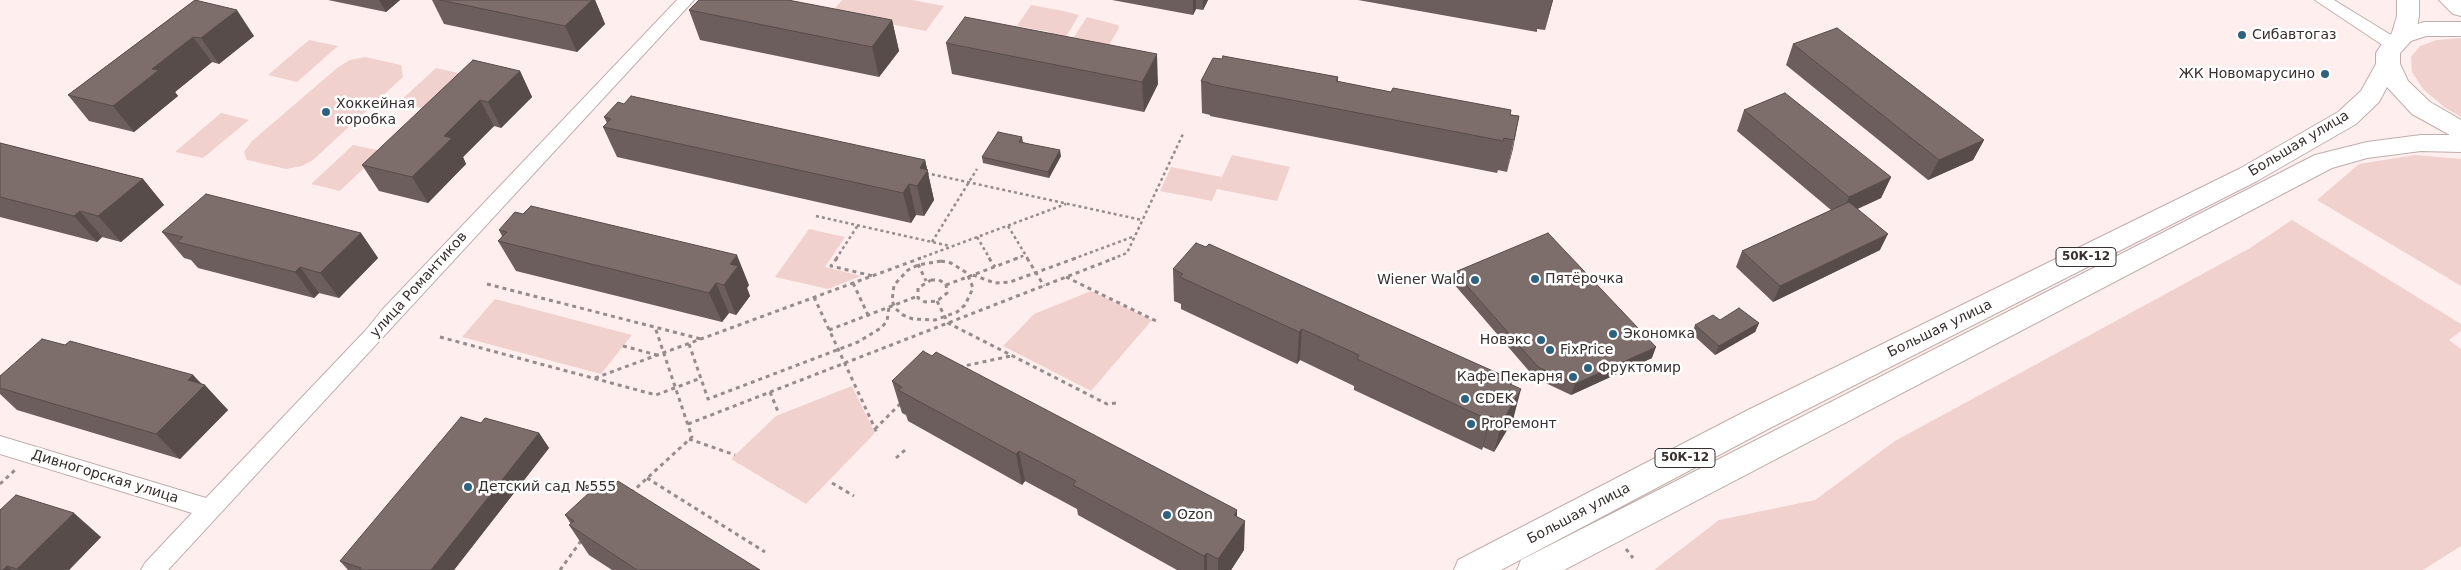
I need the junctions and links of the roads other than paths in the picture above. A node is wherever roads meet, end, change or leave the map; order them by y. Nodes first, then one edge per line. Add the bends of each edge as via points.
1 (686, 0) edge
2 (2323, 0) edge
3 (2408, 0) edge
4 (2450, 0) edge
5 (2461, 9) edge
6 (2461, 29) edge
7 (2395, 48) junction
8 (2461, 131) edge
9 (2461, 144) edge
10 (0, 446) edge
11 (210, 510) junction
12 (1539, 556) edge
13 (153, 570) edge
14 (1470, 570) edge

1 - 11 street, улица Романтиков via 388,315 373,336
2 - 7 street
3 - 7 main road, Большая улица via 2408,16
4 - 5 main road
6 - 7 main road via 2424,29
7 - 8 main road via 2398,85 2422,108
7 - 12 main road, Большая улица / 50К-12 via 2370,96 2347,118 2248,176 1768,415 1611,497
9 - 12 main road, Большая улица via 2421,143 2367,150 2324,161 1768,446
10 - 11 street, Дивногорская улица
11 - 13 street, улица Романтиков
12 - 14 main road, Большая улица

